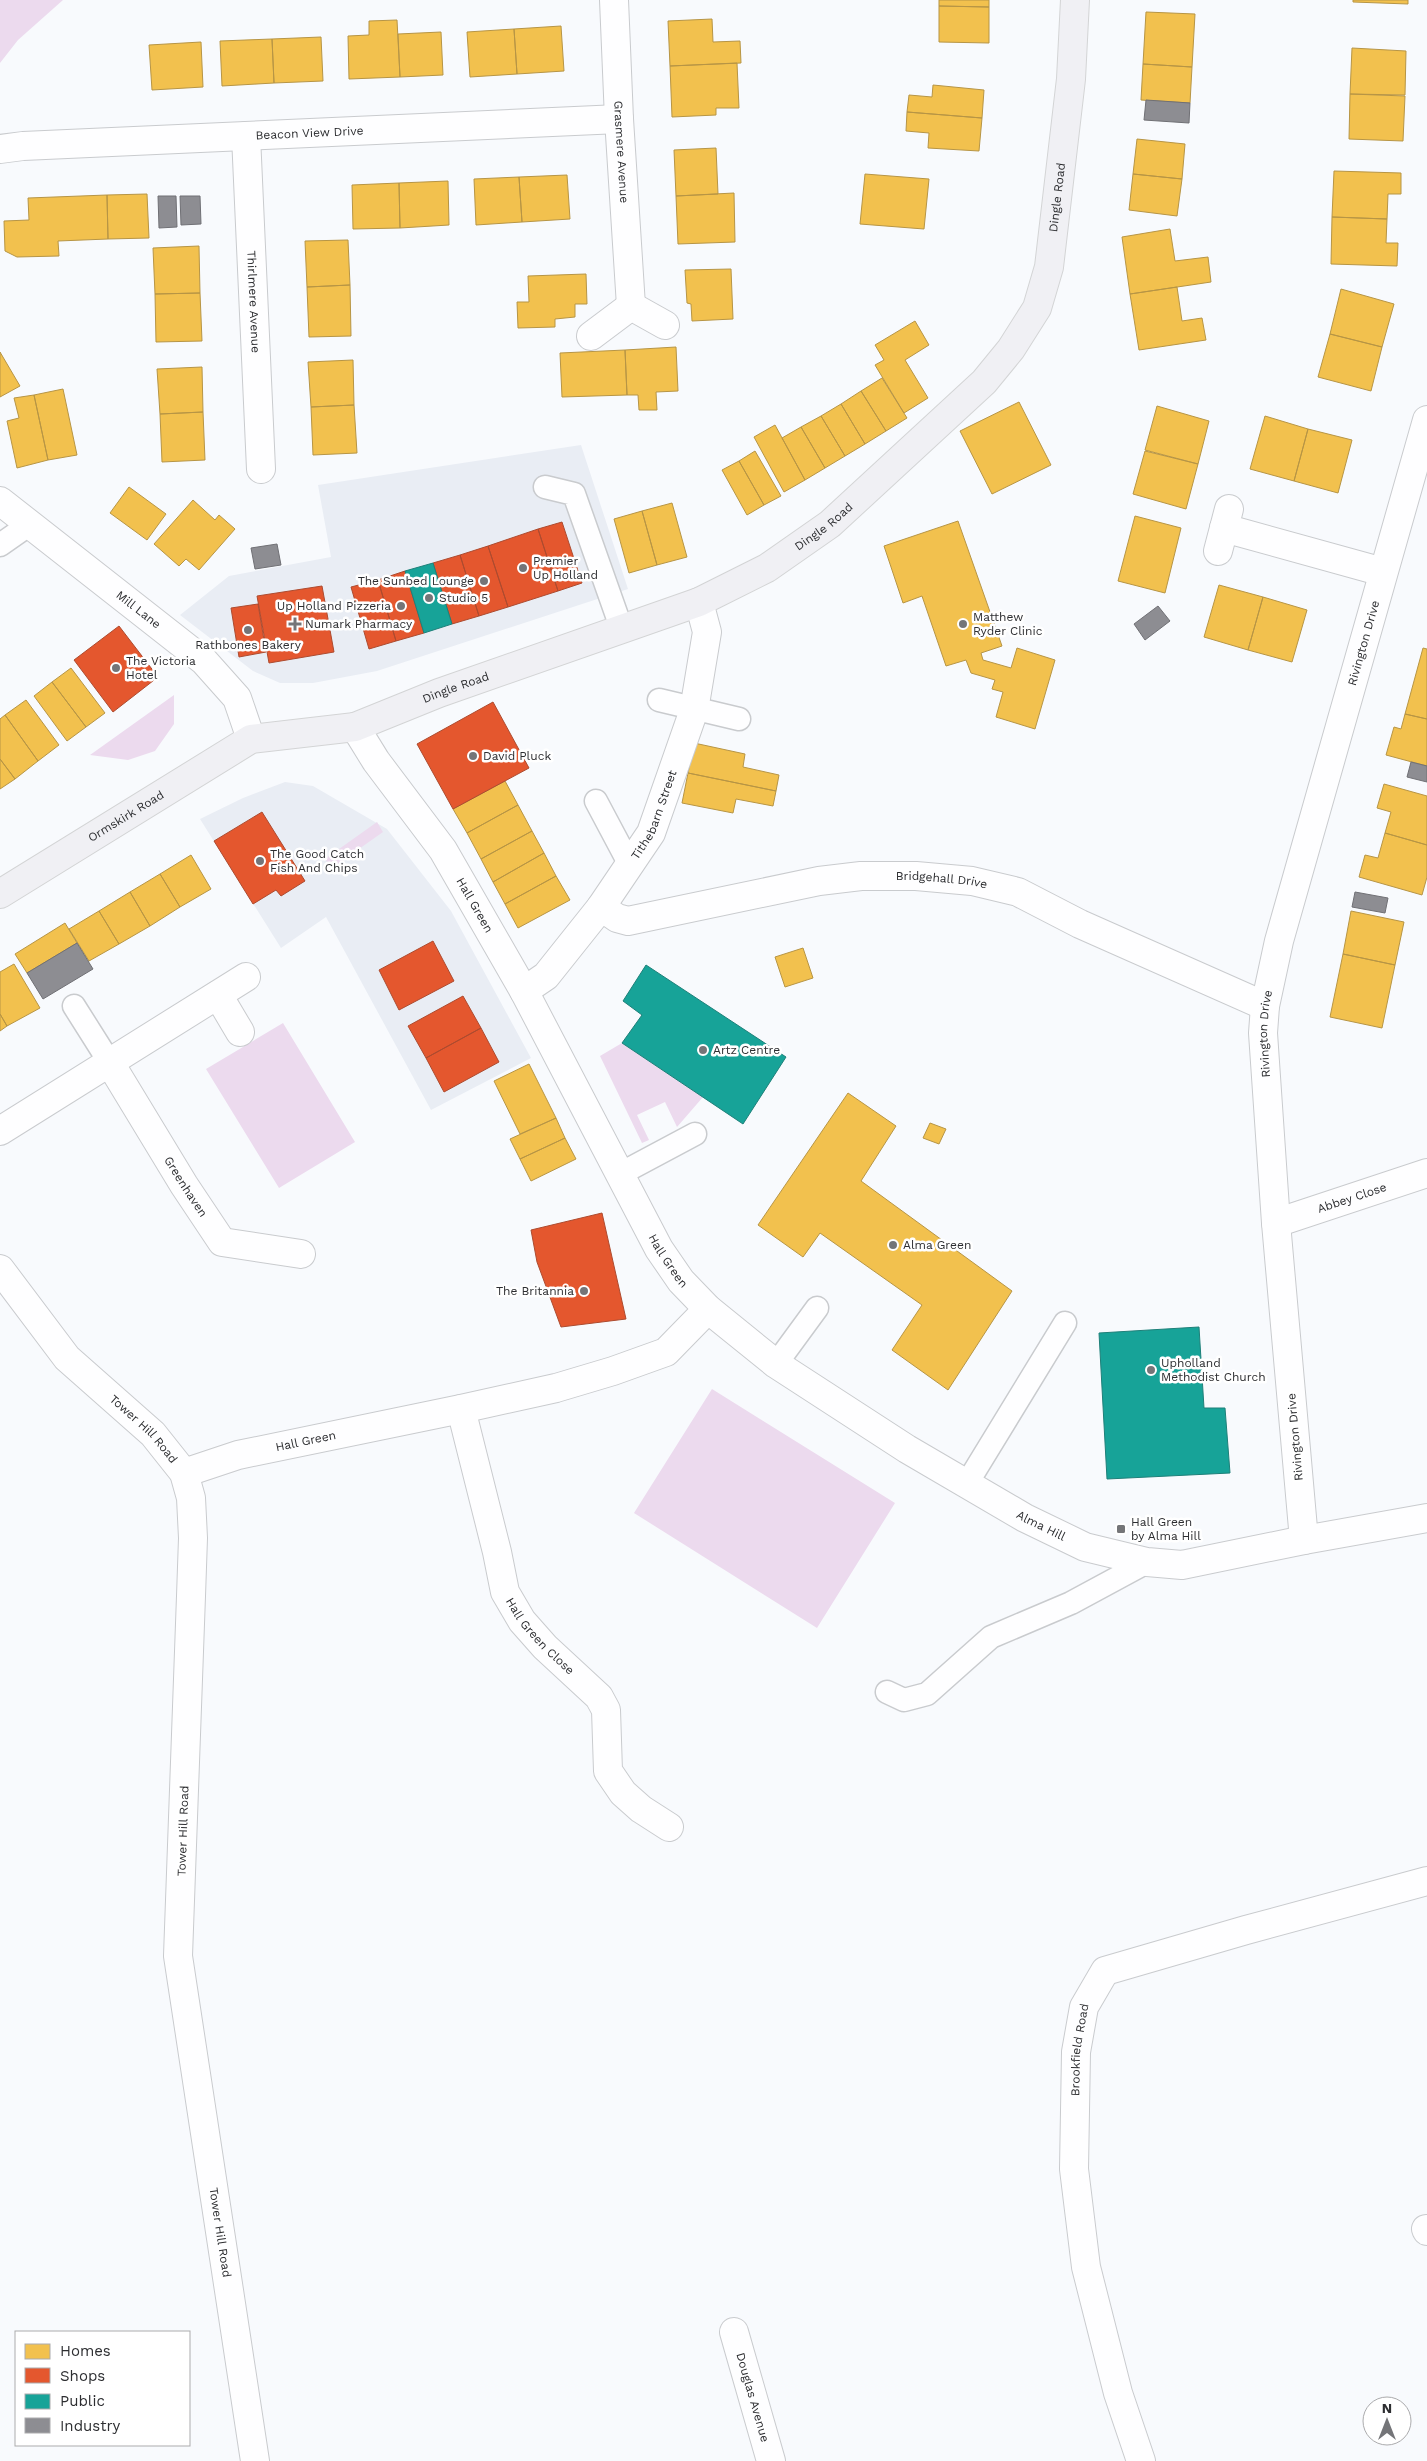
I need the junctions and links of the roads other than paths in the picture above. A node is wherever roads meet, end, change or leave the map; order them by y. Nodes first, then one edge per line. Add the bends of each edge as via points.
1 (614, 0) edge
2 (1075, 0) edge
3 (619, 119) junction
4 (246, 136) junction
5 (0, 149) edge
6 (630, 306) junction
7 (665, 325) dead end
8 (591, 336) dead end
9 (1427, 420) edge
10 (261, 469) dead end
11 (545, 487) dead end
12 (1416, 498) edge
13 (0, 501) edge
14 (30, 524) junction
15 (1223, 529) dead end
16 (0, 545) edge
17 (1383, 572) junction
18 (699, 602) junction
19 (622, 630) junction
20 (659, 700) dead end
21 (694, 710) junction
22 (739, 719) dead end
23 (355, 726) junction
24 (251, 739) junction
25 (596, 801) dead end
26 (630, 865) junction
27 (0, 894) edge
28 (602, 907) junction
29 (246, 977) dead end
30 (524, 991) junction
31 (218, 995) junction
32 (74, 1006) dead end
33 (1264, 1006) junction
34 (240, 1032) dead end
35 (110, 1063) junction
36 (0, 1131) edge
37 (695, 1134) dead end
38 (1427, 1173) edge
39 (620, 1174) junction
40 (1276, 1223) junction
41 (301, 1254) dead end
42 (0, 1269) edge
43 (817, 1308) dead end
44 (708, 1310) junction
45 (1065, 1323) dead end
46 (776, 1364) junction
47 (461, 1409) junction
48 (184, 1473) junction
49 (966, 1484) junction
50 (1427, 1518) edge
51 (1304, 1540) junction
52 (1147, 1562) junction
53 (888, 1692) dead end
54 (669, 1827) dead end
55 (1427, 1881) edge
56 (734, 2332) dead end
57 (255, 2461) edge
58 (771, 2461) edge
59 (1141, 2461) edge

1 - 3 street, Grasmere Avenue
2 - 18 main road, Dingle Road via 1071,79 1049,267 1037,308 1012,348 984,382 830,524 767,568
3 - 4 street, Beacon View Drive
3 - 6 street, Grasmere Avenue
4 - 5 street, Beacon View Drive
4 - 10 street, Thirlmere Avenue
6 - 7 street
6 - 8 street
9 - 12 street, Rivington Drive
11 - 19 lane via 574,494
12 - 17 street, Rivington Drive
13 - 14 street, Mill Lane
14 - 16 lane
14 - 24 street, Mill Lane via 204,662 237,698
15 - 17 street
17 - 33 street, Rivington Drive via 1279,941
18 - 19 main road, Dingle Road
18 - 21 street, Tithebarn Street via 707,632
19 - 23 main road, Dingle Road via 439,693
20 - 21 lane
21 - 22 lane
21 - 26 street, Tithebarn Street via 651,833
23 - 24 main road, Dingle Road
23 - 30 street, Hall Green via 376,761 443,850
24 - 27 main road, Ormskirk Road
25 - 26 lane
26 - 28 street, Tithebarn Street
28 - 30 street, Tithebarn Street via 546,976
28 - 33 street, Bridgehall Drive via 617,918 628,921 819,881 862,876 972,881 1018,892 1080,924
29 - 31 street
30 - 39 street, Hall Green
31 - 34 street
31 - 35 street
32 - 35 lane
33 - 40 street, Rivington Drive
35 - 36 street
35 - 41 street, Greenhaven via 222,1242
37 - 39 lane
38 - 40 street, Abbey Close
39 - 44 street, Hall Green via 659,1249 680,1281
40 - 51 street, Rivington Drive
42 - 48 street, Tower Hill Road via 67,1358 153,1434
43 - 46 lane
44 - 46 street, Alma Hill
44 - 47 street, Hall Green via 666,1352 568,1384
45 - 49 lane
46 - 49 street, Alma Hill
47 - 48 street, Hall Green via 238,1455
47 - 54 street, Hall Green Close via 505,1592 522,1621 545,1647 599,1697 606,1710 608,1771 623,1793
48 - 57 street, Tower Hill Road via 191,1498 193,1538 178,1956
49 - 52 street, Alma Hill via 1085,1547
50 - 51 street, Alma Hill
51 - 52 street, Alma Hill via 1182,1565
52 - 53 lane via 1071,1603 990,1637 927,1694 904,1700
55 - 59 street, Brookfield Road via 1105,1971 1084,2007 1076,2052 1074,2169 1086,2267 1118,2393
56 - 58 street, Douglas Avenue

